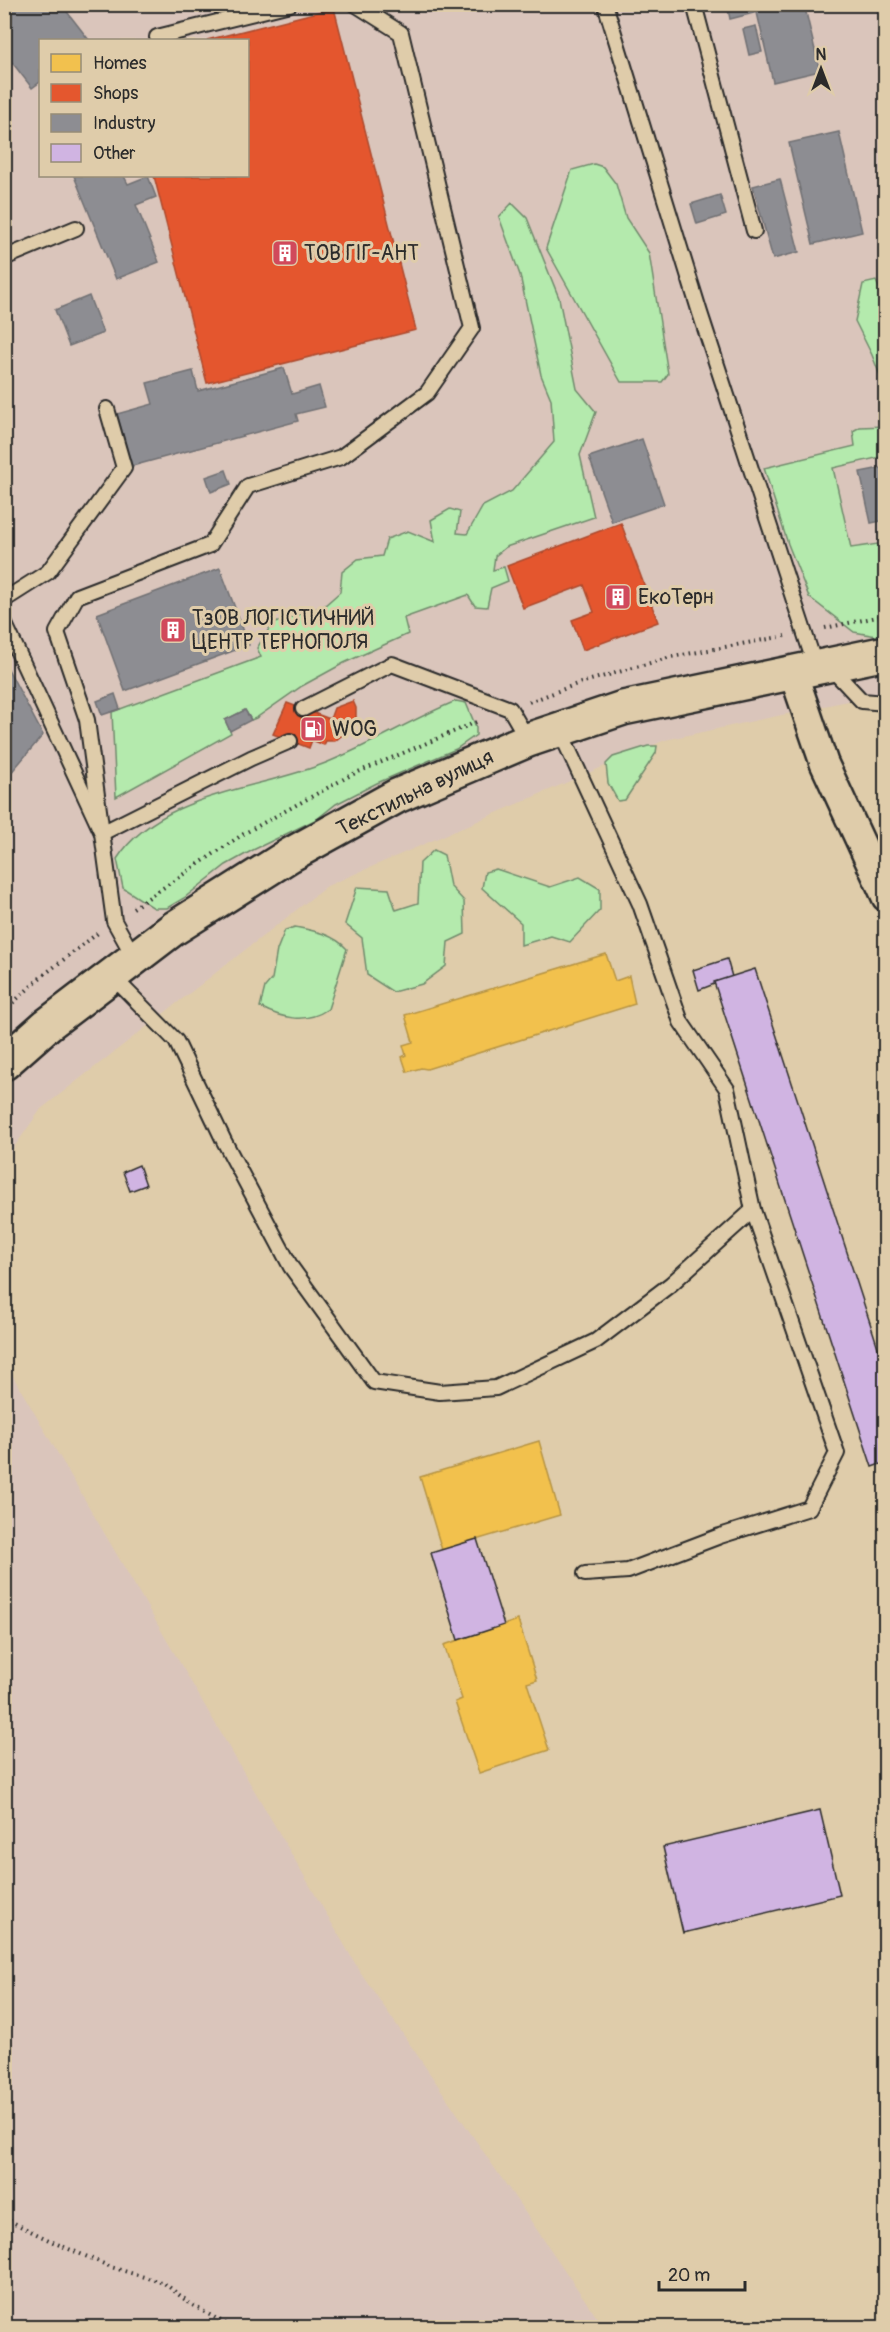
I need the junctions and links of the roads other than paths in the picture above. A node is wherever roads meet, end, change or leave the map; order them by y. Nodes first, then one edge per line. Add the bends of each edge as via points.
1 (290, 4) edge
2 (355, 4) edge
3 (605, 4) edge
4 (694, 4) edge
5 (884, 4) edge
6 (885, 9) edge
7 (157, 37) dead end
8 (76, 228) dead end
9 (754, 231) dead end
10 (4, 258) edge
11 (107, 409) dead end
12 (4, 600) edge
13 (4, 622) edge
14 (8, 643) edge
15 (885, 653) edge
16 (812, 669) junction
17 (885, 703) edge
18 (303, 709) dead end
19 (559, 729) junction
20 (528, 740) junction
21 (290, 741) dead end
22 (102, 833) junction
23 (885, 897) edge
24 (123, 966) junction
25 (4, 1063) edge
26 (753, 1210) junction
27 (585, 1574) dead end

1 - 7 lane
2 - 22 lane via 401,33 472,328 427,393 341,457 248,486 210,545 77,596 57,632 87,720
3 - 16 lane via 804,632
4 - 9 lane
5 - 6 lane
8 - 10 lane
11 - 12 lane via 124,468 48,572
13 - 14 lane
14 - 22 lane
15 - 16 street, Текстильна вулиця
16 - 17 lane via 862,701
16 - 19 street, Текстильна вулиця via 623,708
16 - 23 street via 824,763
18 - 20 lane via 392,664 510,709
19 - 20 street, Текстильна вулиця
19 - 26 lane via 640,904 681,1022 727,1089
20 - 24 street, Текстильна вулиця via 388,801 290,855 173,929
21 - 22 lane
22 - 24 lane
24 - 25 street, Текстильна вулиця
24 - 26 lane via 176,1041 291,1267 374,1382 440,1392 496,1388 596,1341 671,1284
26 - 27 lane via 837,1453 809,1508 628,1571

